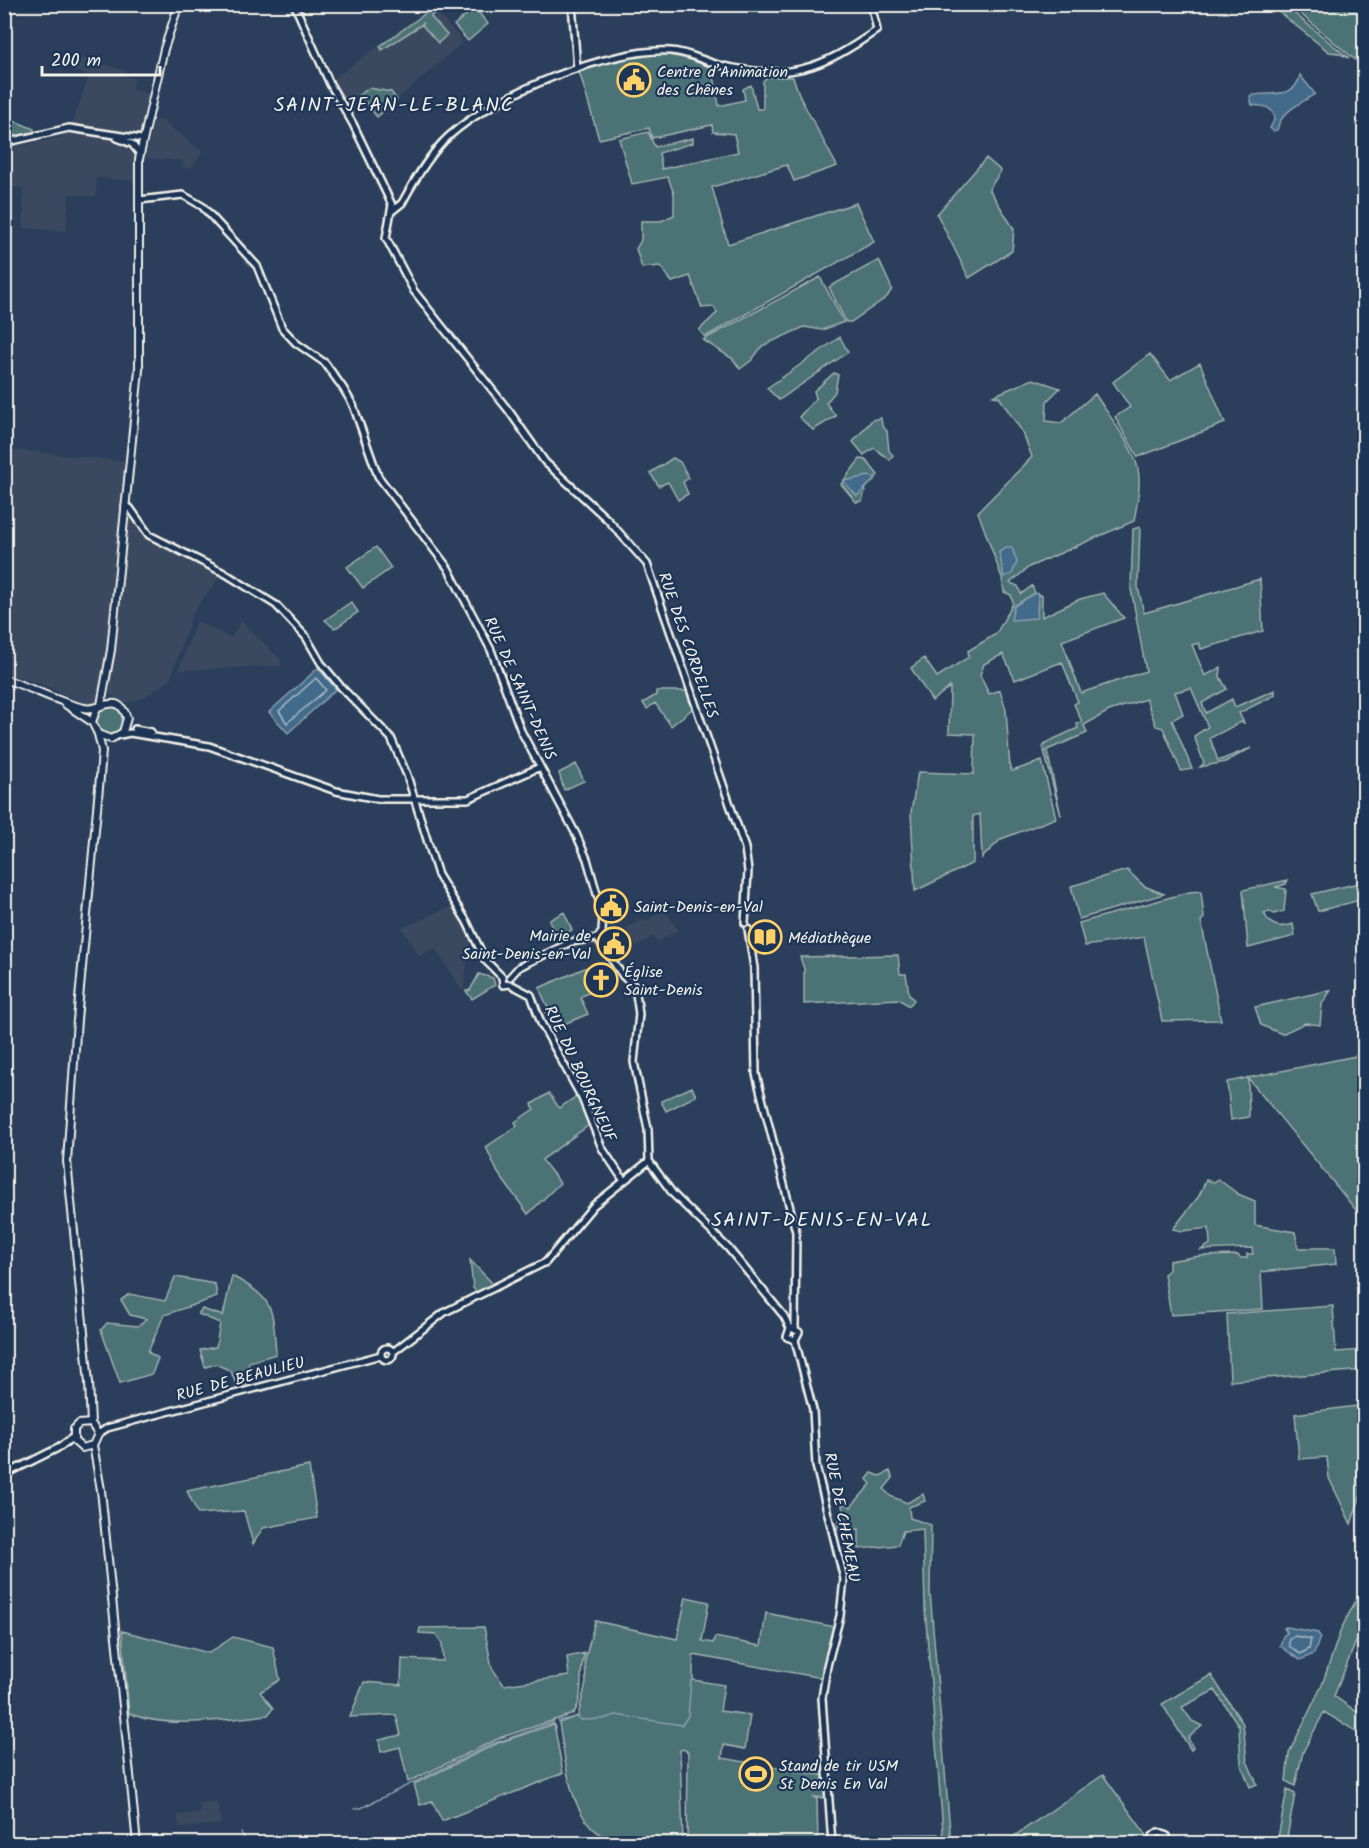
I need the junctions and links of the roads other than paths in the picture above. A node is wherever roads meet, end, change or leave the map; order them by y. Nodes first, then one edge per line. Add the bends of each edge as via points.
1 (179, 4) edge
2 (294, 4) edge
3 (572, 4) edge
4 (871, 4) edge
5 (577, 69) junction
6 (108, 134) junction
7 (121, 139) junction
8 (142, 141) junction
9 (4, 142) edge
10 (140, 154) junction
11 (140, 200) junction
12 (393, 207) junction
13 (125, 506) junction
14 (4, 679) edge
15 (57, 698) junction
16 (102, 702) junction
17 (114, 703) junction
18 (92, 722) junction
19 (127, 724) junction
20 (135, 729) joint
21 (98, 734) junction
22 (120, 735) junction
23 (111, 738) junction
24 (179, 739) junction
25 (540, 767) junction
26 (100, 777) junction
27 (415, 800) junction
28 (597, 938) junction
29 (510, 976) junction
30 (502, 977) junction
31 (510, 984) junction
32 (649, 1161) junction
33 (624, 1181) junction
34 (793, 1328) junction
35 (795, 1340) junction
36 (90, 1393) junction
37 (83, 1422) junction
38 (95, 1428) junction
39 (74, 1441) junction
40 (90, 1447) junction
41 (4, 1475) edge
42 (1152, 1843) edge
43 (137, 1844) edge
44 (832, 1844) edge
45 (1166, 1844) edge

1 - 8 main road
2 - 12 street
3 - 5 street
4 - 5 street via 877,30 830,59 790,72 768,74 719,65 682,52 661,51 630,53
5 - 12 street via 505,99 448,137 402,203
6 - 7 street
6 - 8 street
6 - 9 street via 69,128
7 - 8 street
7 - 10 street
8 - 10 main road
10 - 11 main road
11 - 13 main road via 139,370
11 - 25 street, RUE DE SAINT-DENIS via 183,195 202,206 257,266 285,332 333,372 353,405 378,476 448,568 483,632 514,717
12 - 34 street, RUE DES CORDELLES via 387,225 388,244 423,302 545,462 608,520 647,564 745,848 747,926 754,968 756,1074 796,1232
13 - 16 main road
13 - 27 street via 149,535 228,575 276,605 293,621 341,687 391,738
14 - 15 main road
15 - 16 main road via 83,708
15 - 18 main road
16 - 17 main road
16 - 17 main road
16 - 18 main road
17 - 19 main road via 126,713
18 - 21 main road
19 - 20 main road
19 - 22 main road
20 - 24 street
21 - 23 main road
21 - 26 main road via 102,751
22 - 23 main road
22 - 24 street
23 - 26 main road
24 - 27 street via 229,751 344,793
25 - 27 street via 468,799
25 - 28 street, RUE DE SAINT-DENIS via 587,859 603,915 602,932
26 - 36 main road via 67,1161
27 - 30 street via 438,875 485,960
28 - 29 street via 561,946 519,966
28 - 32 street via 634,987 639,1014 634,1062 648,1126
29 - 30 street
29 - 31 street
30 - 31 street, RUE DU BOURGNEUF via 503,985
31 - 33 street, RUE DU BOURGNEUF via 531,995 541,1023 582,1098 602,1149
32 - 33 street
32 - 34 street via 673,1194 735,1256
33 - 38 street, RUE DE BEAULIEU via 594,1205 546,1262 445,1312 388,1360 381,1355
34 - 35 street, RUE DES CORDELLES via 799,1334
34 - 35 street via 787,1335
35 - 44 street, RUE DE CHEMEAU via 813,1410 816,1466 844,1579 822,1698
36 - 37 main road
36 - 38 main road
37 - 38 main road
37 - 39 main road via 76,1426
38 - 40 main road
39 - 40 main road
39 - 41 street
40 - 43 main road via 97,1469
42 - 45 street via 1153,1835 1161,1832 1167,1836

